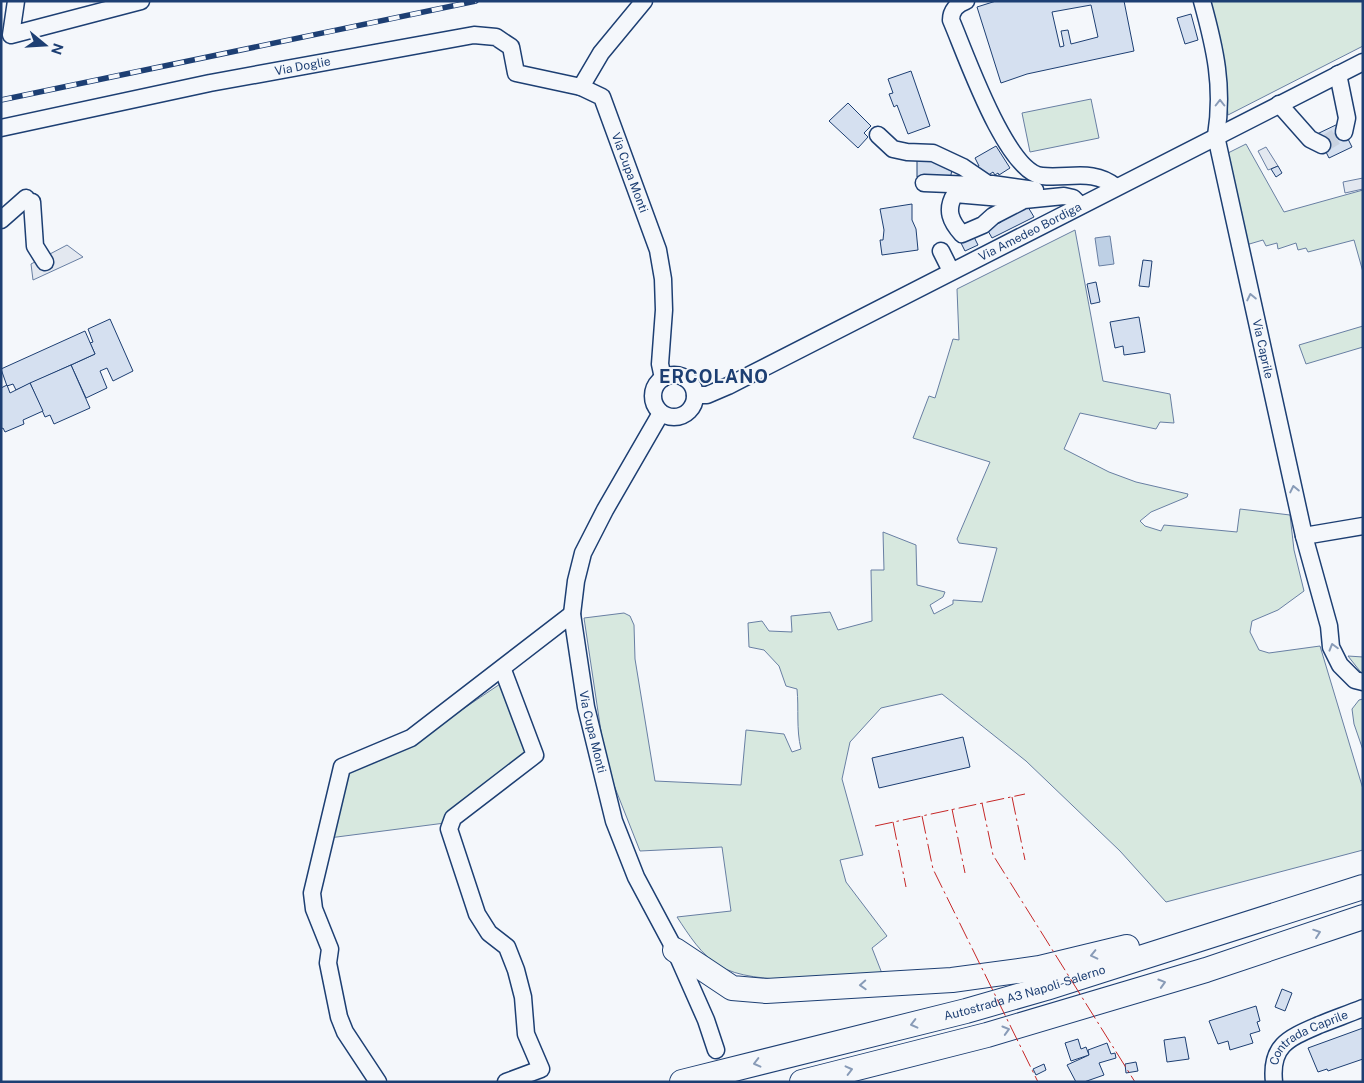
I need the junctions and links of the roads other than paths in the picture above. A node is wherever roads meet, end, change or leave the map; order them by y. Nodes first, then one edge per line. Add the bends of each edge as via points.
1 (16, 1) edge
2 (141, 1) edge
3 (644, 1) edge
4 (966, 1) edge
5 (1202, 1) edge
6 (1363, 62) edge
7 (1338, 74) junction
8 (581, 87) junction
9 (1279, 104) junction
10 (1, 128) edge
11 (1344, 132) dead end
12 (878, 135) dead end
13 (1216, 136) junction
14 (1322, 145) dead end
15 (924, 183) dead end
16 (988, 184) junction
17 (1110, 190) junction
18 (1024, 200) dead end
19 (1080, 205) junction
20 (1, 220) edge
21 (940, 251) dead end
22 (45, 262) dead end
23 (951, 271) junction
24 (663, 378) junction
25 (695, 395) junction
26 (661, 413) junction
27 (1363, 526) edge
28 (1304, 536) junction
29 (572, 614) junction
30 (503, 670) junction
31 (1363, 682) edge
32 (1354, 891) edge
33 (1363, 918) edge
34 (675, 950) junction
35 (1363, 1008) edge
36 (716, 1050) dead end
37 (378, 1082) edge
38 (506, 1082) edge
39 (682, 1082) edge
40 (802, 1082) edge
41 (1274, 1082) edge

1 - 2 street via 11,35
3 - 8 street via 601,53
4 - 17 street via 956,7 951,20 996,127 1015,155 1026,168 1041,176 1099,176
13 -> 5 street, Via Caprile via 1221,107 1218,76 1213,39
6 - 7 street, Via Amedeo Bordiga
7 - 9 street, Via Amedeo Bordiga
7 - 11 street via 1347,118
8 - 10 street, Via Doglie via 516,73 511,47 496,37 474,35 210,83
8 - 24 street, Via Cupa Monti via 602,97 658,250 663,279 660,364
9 - 13 street, Via Amedeo Bordiga
9 - 14 street via 1310,139
12 - 16 street via 893,148 933,153 964,167
13 - 17 street, Via Amedeo Bordiga
28 -> 13 street, Via Caprile
15 - 16 street
16 - 17 street via 1039,190 1079,186
17 - 19 street, Via Amedeo Bordiga
18 - 19 street via 1064,196 1073,198
19 - 23 street, Via Amedeo Bordiga
20 - 22 street via 29,200 35,246
21 - 23 street
23 - 25 street, Via Amedeo Bordiga via 728,386 707,395
24 - 25 street via 679,375 687,379
24 - 26 street via 654,391 653,400
25 - 26 street via 691,408 685,414 669,416
26 - 29 street, Via Cupa Monti via 583,553
27 - 28 street
31 -> 28 street, Via Caprile via 1355,680 1340,665 1331,647 1329,626
29 - 30 street
29 - 34 street, Via Cupa Monti via 586,707 614,821 636,877
30 - 37 street via 411,738 342,767 312,893 314,909 330,949 328,963 339,1017 345,1032
30 - 38 street via 535,756 453,818 449,829 477,914 489,933 507,947 513,962 523,997 526,1034 541,1069
32 -> 34 highway via 1261,909 1040,968 952,980 758,990 732,988
32 -> 39 highway, Autostrada A3 Napoli-Salerno via 966,1011
40 -> 33 highway via 1015,1027 1206,970
34 - 36 street, Via Cupa Monti
35 - 41 street, Contrada Caprile via 1290,1037 1278,1050 1272,1067

